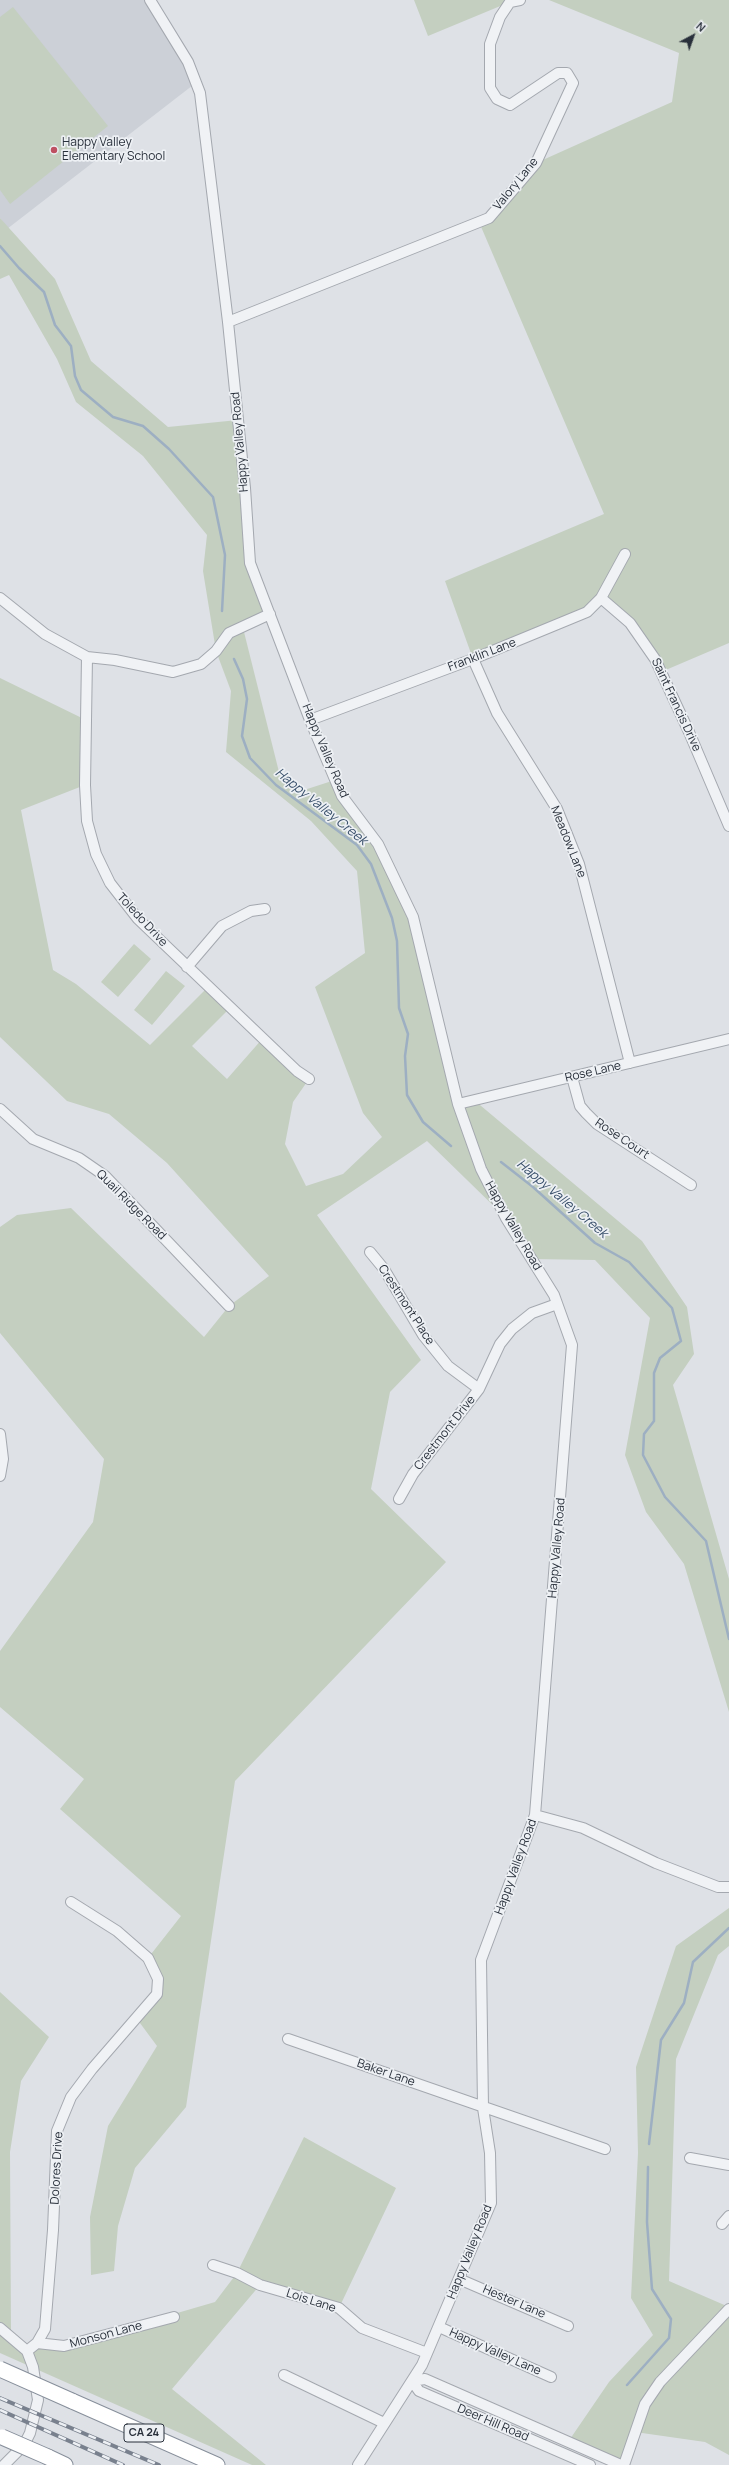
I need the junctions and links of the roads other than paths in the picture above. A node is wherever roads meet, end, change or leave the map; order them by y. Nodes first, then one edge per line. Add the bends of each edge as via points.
1 (150, 0) edge
2 (520, 0) edge
3 (228, 322) junction
4 (625, 554) dead end
5 (0, 598) edge
6 (601, 598) junction
7 (270, 614) junction
8 (87, 657) junction
9 (473, 659) junction
10 (310, 720) junction
11 (729, 826) edge
12 (265, 909) dead end
13 (187, 966) junction
14 (729, 1039) edge
15 (630, 1063) junction
16 (572, 1077) junction
17 (309, 1079) dead end
18 (458, 1104) junction
19 (0, 1109) edge
20 (692, 1185) dead end
21 (370, 1252) dead end
22 (557, 1304) junction
23 (229, 1306) dead end
24 (480, 1389) junction
25 (0, 1434) edge
26 (0, 1476) edge
27 (399, 1499) dead end
28 (535, 1815) junction
29 (729, 1887) edge
30 (71, 1902) dead end
31 (288, 2040) dead end
32 (483, 2108) junction
33 (605, 2149) dead end
34 (690, 2158) dead end
35 (729, 2165) edge
36 (212, 2265) dead end
37 (459, 2278) junction
38 (729, 2309) edge
39 (174, 2317) dead end
40 (568, 2326) dead end
41 (0, 2328) edge
42 (439, 2328) junction
43 (37, 2343) junction
44 (27, 2351) junction
45 (428, 2353) junction
46 (0, 2368) edge
47 (284, 2375) dead end
48 (551, 2377) dead end
49 (412, 2381) junction
50 (384, 2423) junction
51 (1, 2437) edge
52 (4, 2465) edge
53 (65, 2465) edge
54 (217, 2465) edge
55 (358, 2465) edge
56 (590, 2465) edge
57 (620, 2465) edge
58 (624, 2465) edge

1 - 3 street, Happy Valley Road via 188,62 200,93
2 - 3 street, Valory Lane via 510,2 500,17 490,44 490,88 497,99 510,105 558,73 567,73 573,83 536,163 489,218
3 - 7 street, Happy Valley Road via 250,563
4 - 6 street, Franklin Lane
5 - 8 street via 45,634
6 - 9 street, Franklin Lane via 587,612
6 - 11 street, Saint Francis Drive via 630,623 655,659 690,732
7 - 8 street via 229,633 216,651 201,664 173,672
7 - 10 street, Happy Valley Road
8 - 13 street, Toledo Drive via 85,785 87,821 96,854 122,901
9 - 10 street, Franklin Lane
9 - 15 street, Meadow Lane via 497,713 557,809 579,864
10 - 18 street, Happy Valley Road via 342,796 378,844 413,918
12 - 13 street via 251,911 222,926
13 - 17 street, Toledo Drive via 297,1071
14 - 15 street, Rose Lane
15 - 16 street, Rose Lane
16 - 18 street, Rose Lane
16 - 20 street, Rose Court via 580,1106 597,1124
18 - 22 street, Happy Valley Road via 481,1169 506,1218 554,1295
19 - 23 street, Quail Ridge Road via 33,1139 79,1158 105,1176
21 - 24 street, Crestmont Place via 384,1268 423,1334 443,1359
22 - 24 street, Crestmont Drive via 532,1313 512,1329 500,1344
22 - 28 street, Happy Valley Road via 572,1345
24 - 27 street, Crestmont Drive via 413,1474
25 - 26 street via 3,1459
28 - 29 street via 583,1828 656,1863 718,1887
28 - 32 street, Happy Valley Road via 481,1960
30 - 43 street, Dolores Drive via 117,1931 148,1958 158,1979 157,1994 71,2097 57,2131 45,2329
31 - 32 street, Baker Lane
32 - 33 street, Baker Lane
32 - 37 street, Happy Valley Road via 490,2153 491,2202
34 - 35 street
36 - 45 street, Lois Lane via 237,2273 260,2285 339,2308 362,2328
37 - 40 street, Hester Lane
37 - 42 street, Happy Valley Road
38 - 58 street via 660,2382 645,2404
39 - 43 street, Monson Lane via 64,2346
41 - 44 street
42 - 45 street, Happy Valley Road
42 - 48 street, Happy Valley Lane
43 - 44 street, Dolores Drive
44 - 52 street via 33,2367 37,2406 24,2445
45 - 49 street, Happy Valley Road
46 - 54 highway, CA 24, bridge
47 - 50 street
49 - 50 street, Happy Valley Road
49 - 56 street, Deer Hill Road via 419,2391
49 - 57 street, Deer Hill Road via 425,2379
50 - 55 street, Happy Valley Road
51 - 53 highway, bridge

